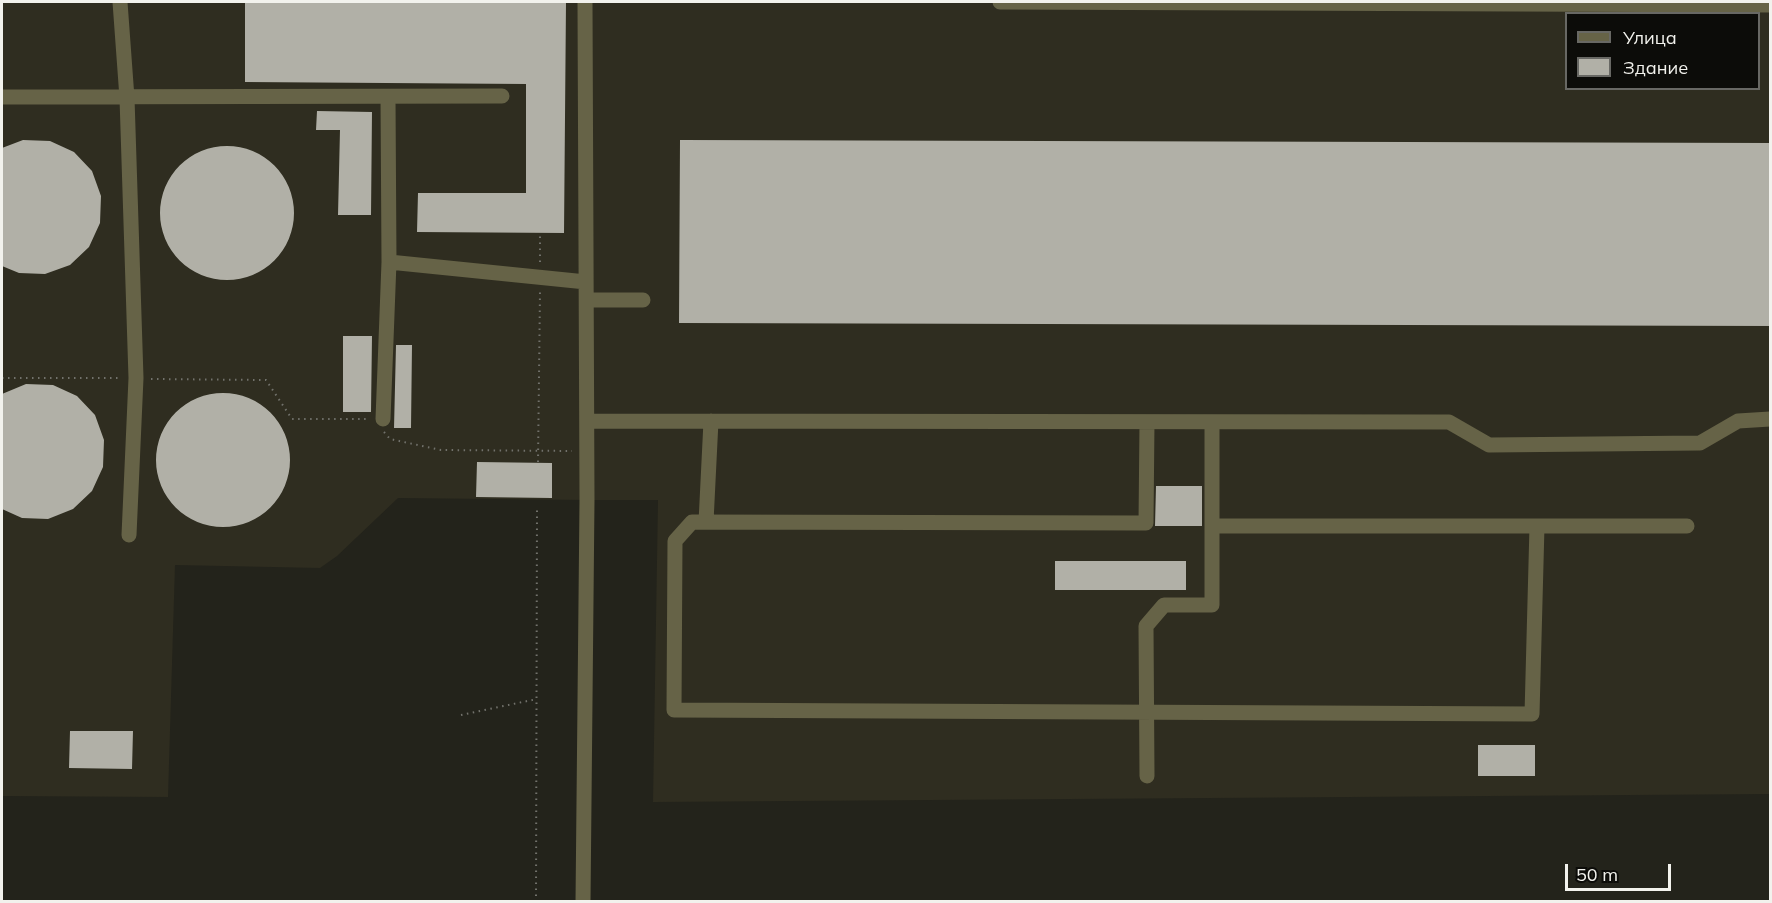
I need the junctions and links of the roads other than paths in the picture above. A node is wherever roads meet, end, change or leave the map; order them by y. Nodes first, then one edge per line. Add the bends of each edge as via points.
1 (120, 2) edge
2 (585, 2) edge
3 (1000, 2) edge
4 (1770, 5) edge
5 (502, 96) dead end
6 (2, 97) edge
7 (388, 97) junction
8 (127, 98) junction
9 (389, 262) junction
10 (586, 282) junction
11 (586, 300) junction
12 (643, 300) dead end
13 (383, 419) road end
14 (1770, 419) edge
15 (587, 421) junction
16 (711, 421) junction
17 (1147, 422) junction
18 (1212, 422) junction
19 (706, 522) junction
20 (1212, 526) junction
21 (1537, 526) junction
22 (1687, 526) dead end
23 (129, 535) dead end
24 (1147, 712) junction
25 (1147, 776) dead end
26 (583, 902) edge

1 - 8 street
2 - 10 street
3 - 4 street
5 - 7 street
6 - 8 street
7 - 8 street
7 - 9 street
8 - 23 street via 136,378
9 - 10 street
9 - 13 street
10 - 11 street
11 - 12 street
11 - 15 street
14 - 18 street via 1738,421 1700,443 1489,445 1449,422
15 - 16 street
15 - 26 street
16 - 17 street
16 - 19 street
17 - 18 street
17 - 19 street via 1146,523
18 - 20 street
19 - 24 street via 692,522 675,541 674,710
20 - 21 street
20 - 24 street via 1212,605 1164,605 1146,626
21 - 22 street
21 - 24 street via 1532,714
24 - 25 street

